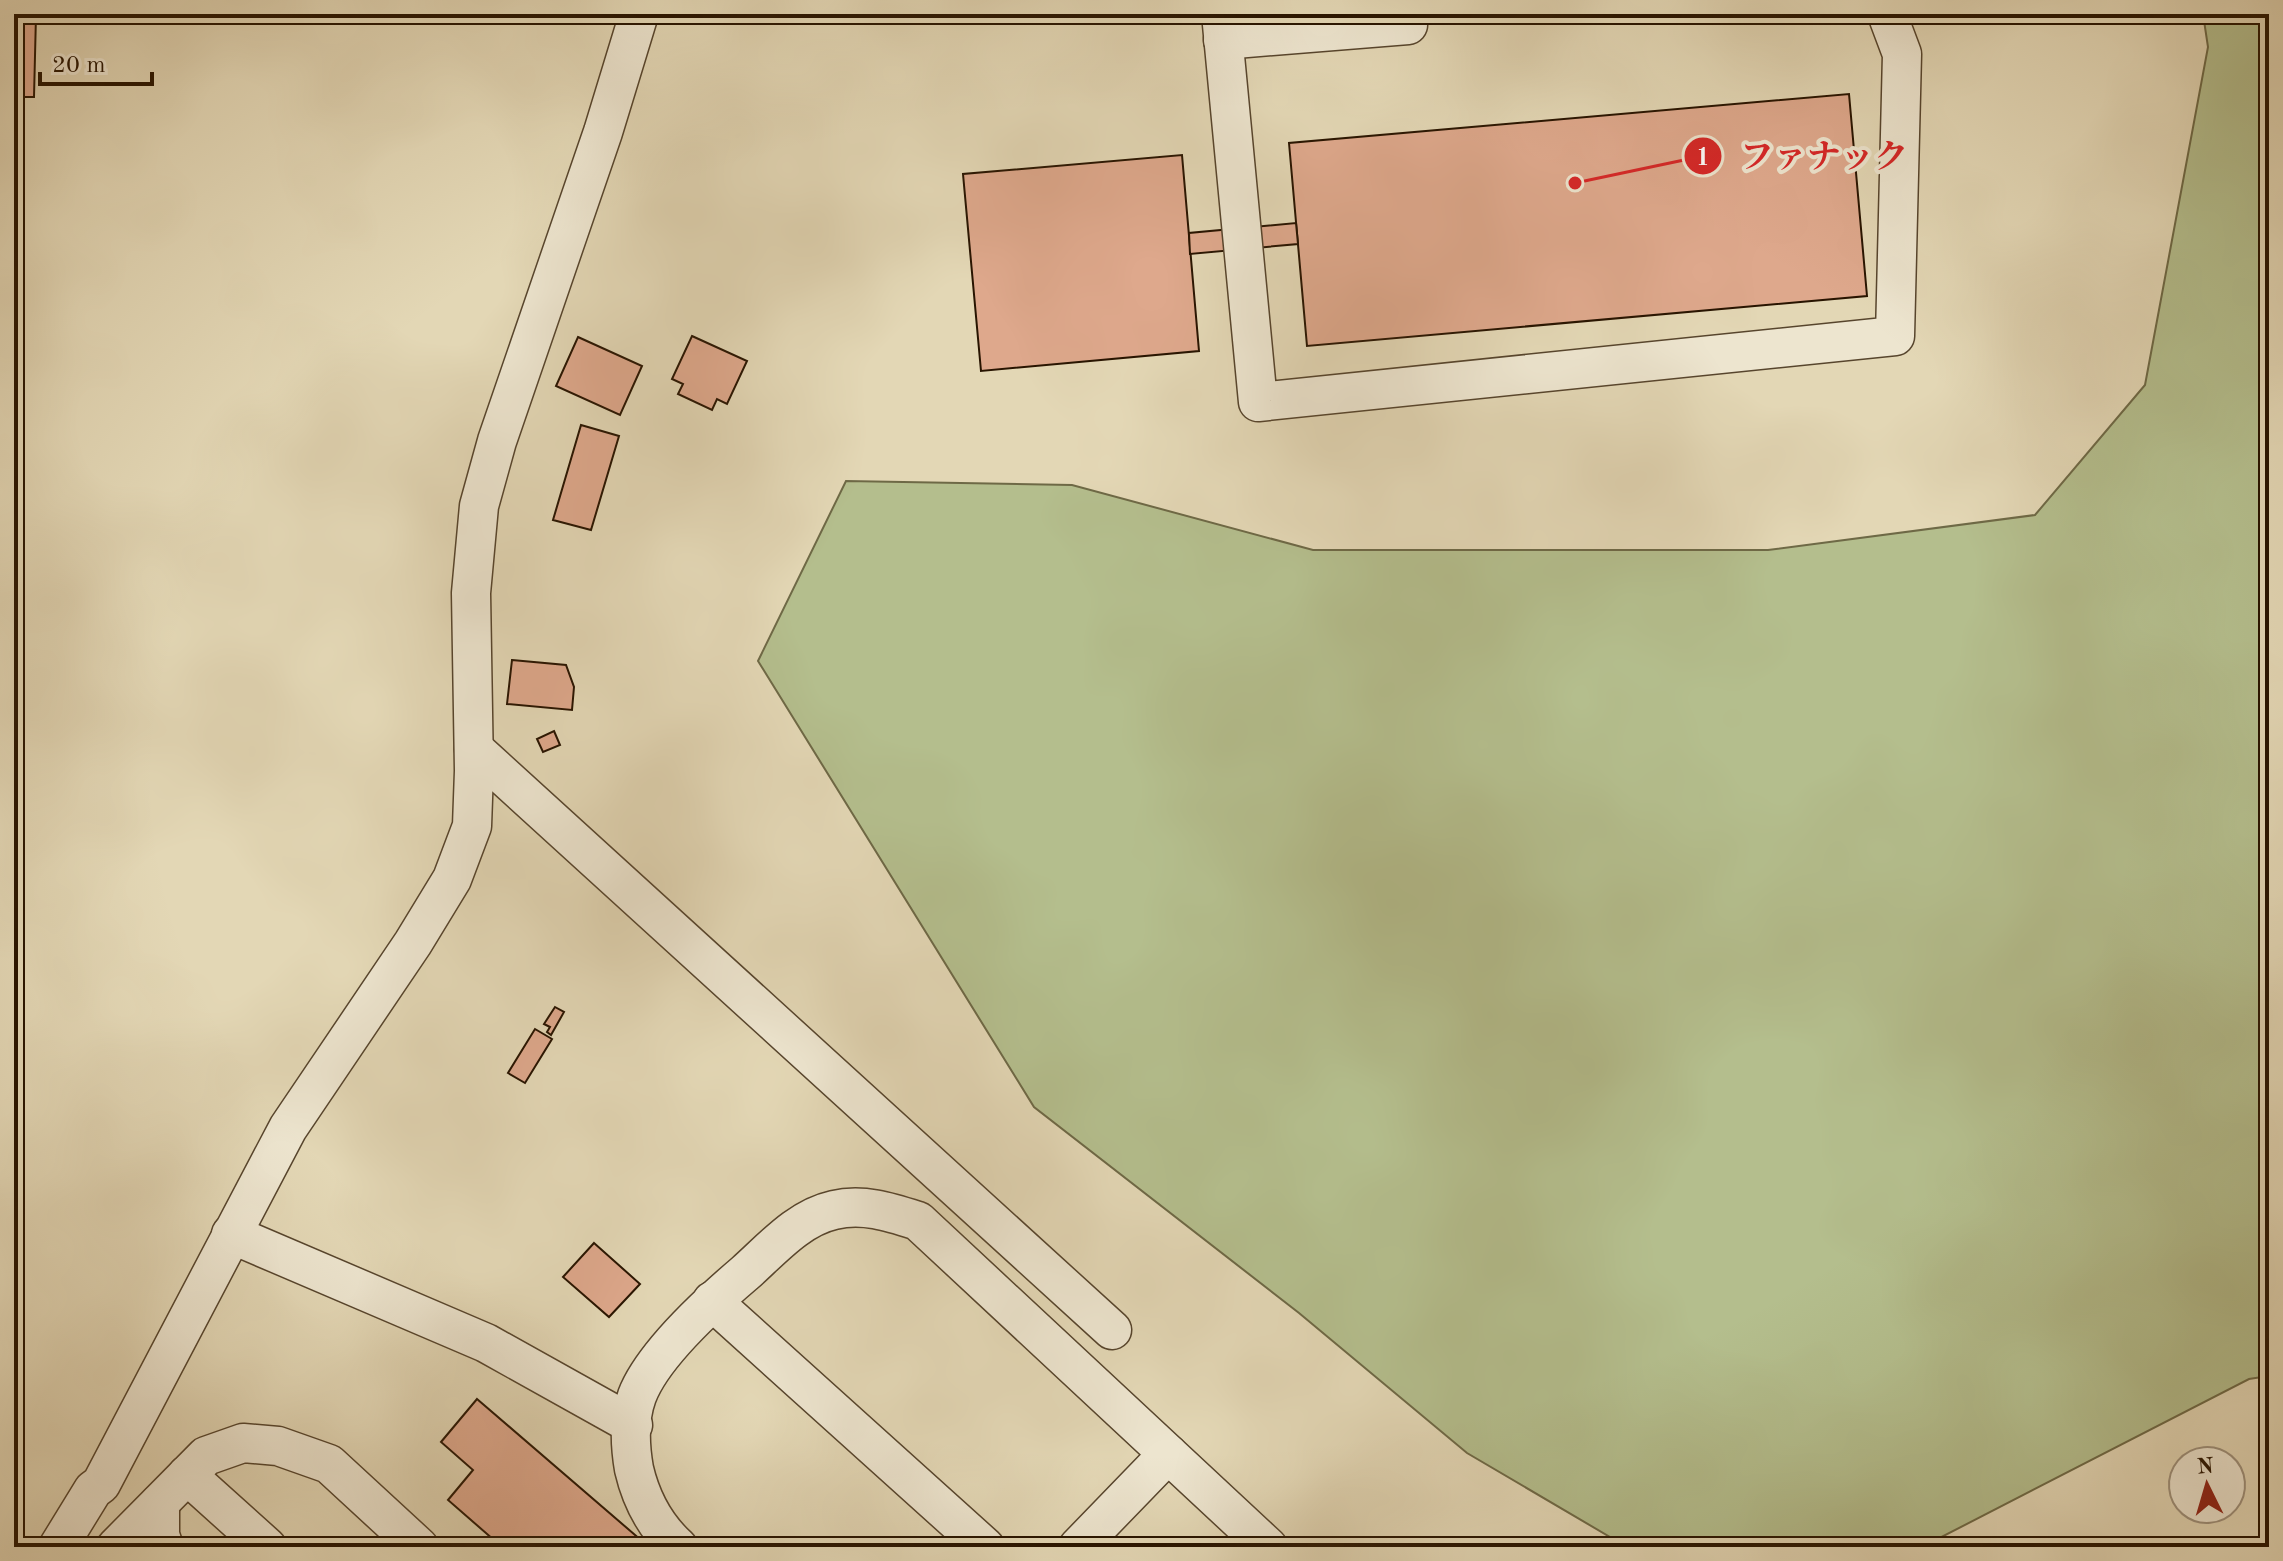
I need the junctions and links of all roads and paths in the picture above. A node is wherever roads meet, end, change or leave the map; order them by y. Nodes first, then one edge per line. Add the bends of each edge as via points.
1 (639, 14) edge
2 (1887, 14) edge
3 (1408, 25) dead end
4 (1222, 27) edge
5 (474, 749) junction
6 (231, 1234) junction
7 (712, 1301) junction
8 (1112, 1330) dead end
9 (633, 1425) junction
10 (1168, 1454) junction
11 (187, 1475) junction
12 (160, 1503) junction
13 (2269, 1542) edge
14 (58, 1547) edge
15 (116, 1547) edge
16 (164, 1547) edge
17 (267, 1547) edge
18 (419, 1547) edge
19 (678, 1547) edge
20 (985, 1547) edge
21 (1078, 1547) edge
22 (1268, 1547) edge
23 (2259, 1547) edge

1 - 5 street via 479,506 471,593
2 - 4 street via 1902,54 1895,336 1258,402
3 - 4 street
5 - 6 street via 472,826 452,879 288,1128
5 - 8 street
6 - 9 street via 486,1343
6 - 14 street via 101,1484
7 - 9 street via 653,1368 637,1397
7 - 10 street via 804,1222 835,1210 877,1208 918,1221
7 - 20 street
9 - 19 street via 630,1447 639,1491 662,1533
10 - 21 street
10 - 22 street
11 - 12 street
11 - 17 street
11 - 18 street via 206,1456 243,1443 278,1446 329,1464
12 - 15 street
12 - 16 street
13 - 23 path

